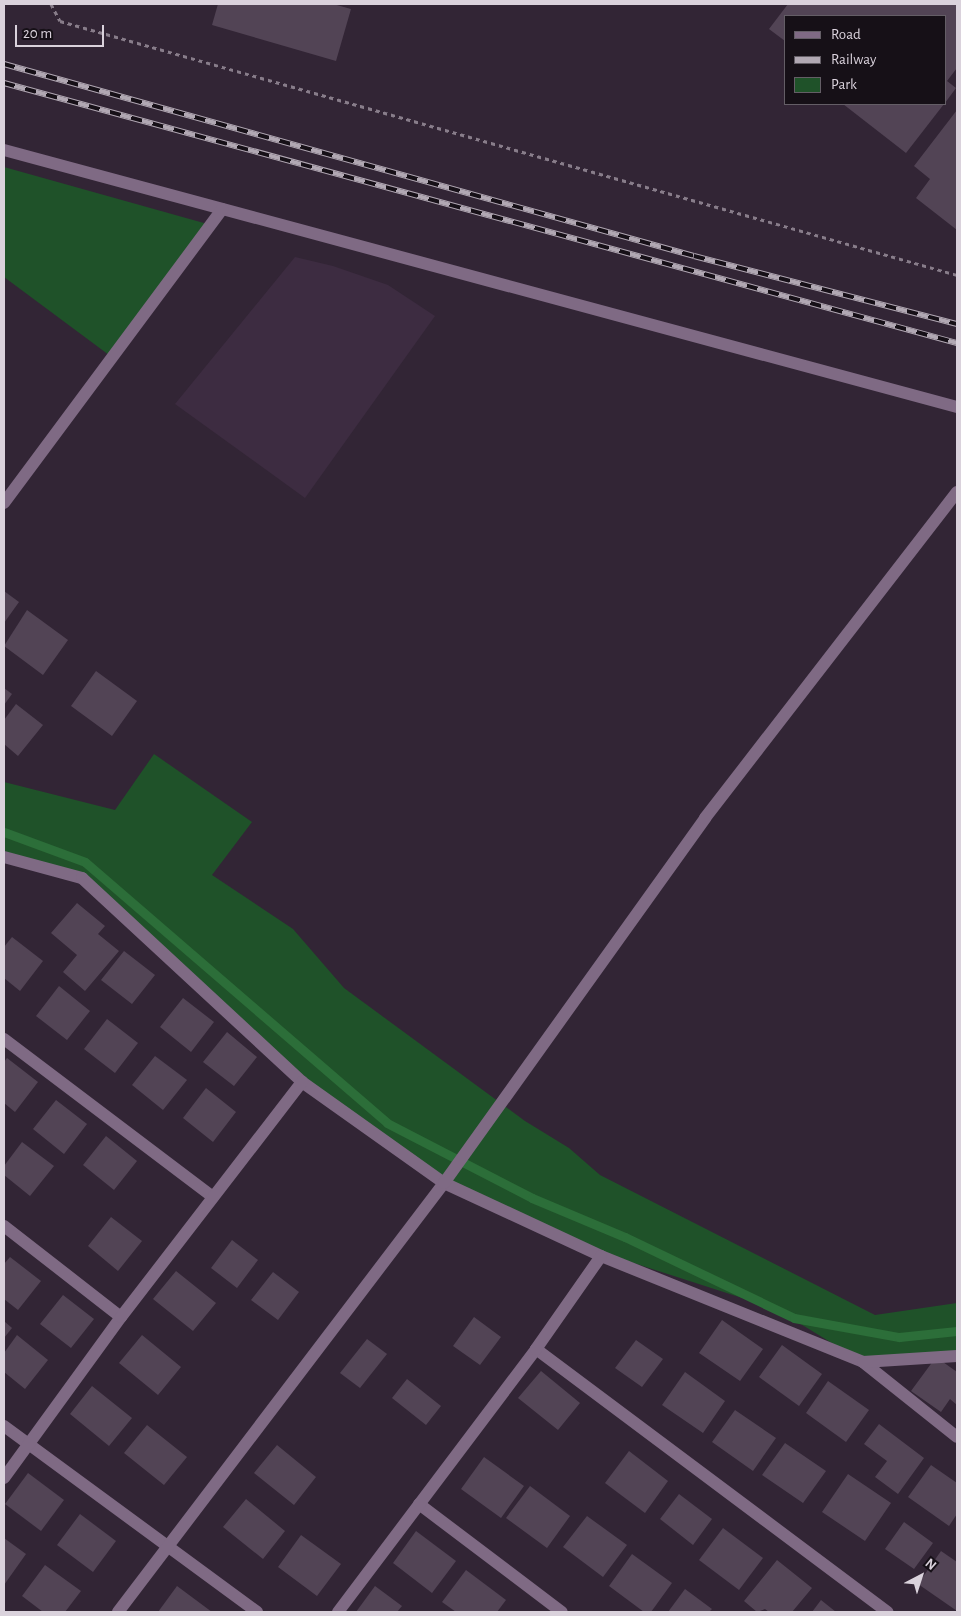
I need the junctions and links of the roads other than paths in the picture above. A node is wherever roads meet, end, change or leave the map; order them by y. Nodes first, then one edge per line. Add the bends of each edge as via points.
1 (4, 150) edge
2 (222, 209) junction
3 (957, 407) edge
4 (957, 492) edge
5 (4, 502) edge
6 (4, 857) edge
7 (4, 1039) edge
8 (302, 1082) junction
9 (444, 1183) junction
10 (213, 1197) junction
11 (4, 1226) edge
12 (601, 1256) junction
13 (121, 1317) junction
14 (536, 1349) junction
15 (957, 1356) edge
16 (864, 1362) junction
17 (4, 1426) edge
18 (957, 1438) edge
19 (29, 1445) junction
20 (4, 1478) edge
21 (419, 1504) junction
22 (170, 1545) junction
23 (118, 1612) edge
24 (257, 1612) edge
25 (338, 1612) edge
26 (562, 1612) edge
27 (886, 1612) edge

1 - 2 street
2 - 3 street
2 - 5 street
4 - 9 street via 705,818
6 - 8 street via 82,878
7 - 10 street
8 - 9 street
8 - 10 street
9 - 12 street
9 - 22 street
10 - 13 street
11 - 13 street
12 - 14 street
12 - 16 street
13 - 19 street
14 - 21 street
14 - 27 street
15 - 16 street
16 - 18 street
17 - 19 street
19 - 20 street
19 - 22 street
21 - 25 street
21 - 26 street
22 - 23 street
22 - 24 street

